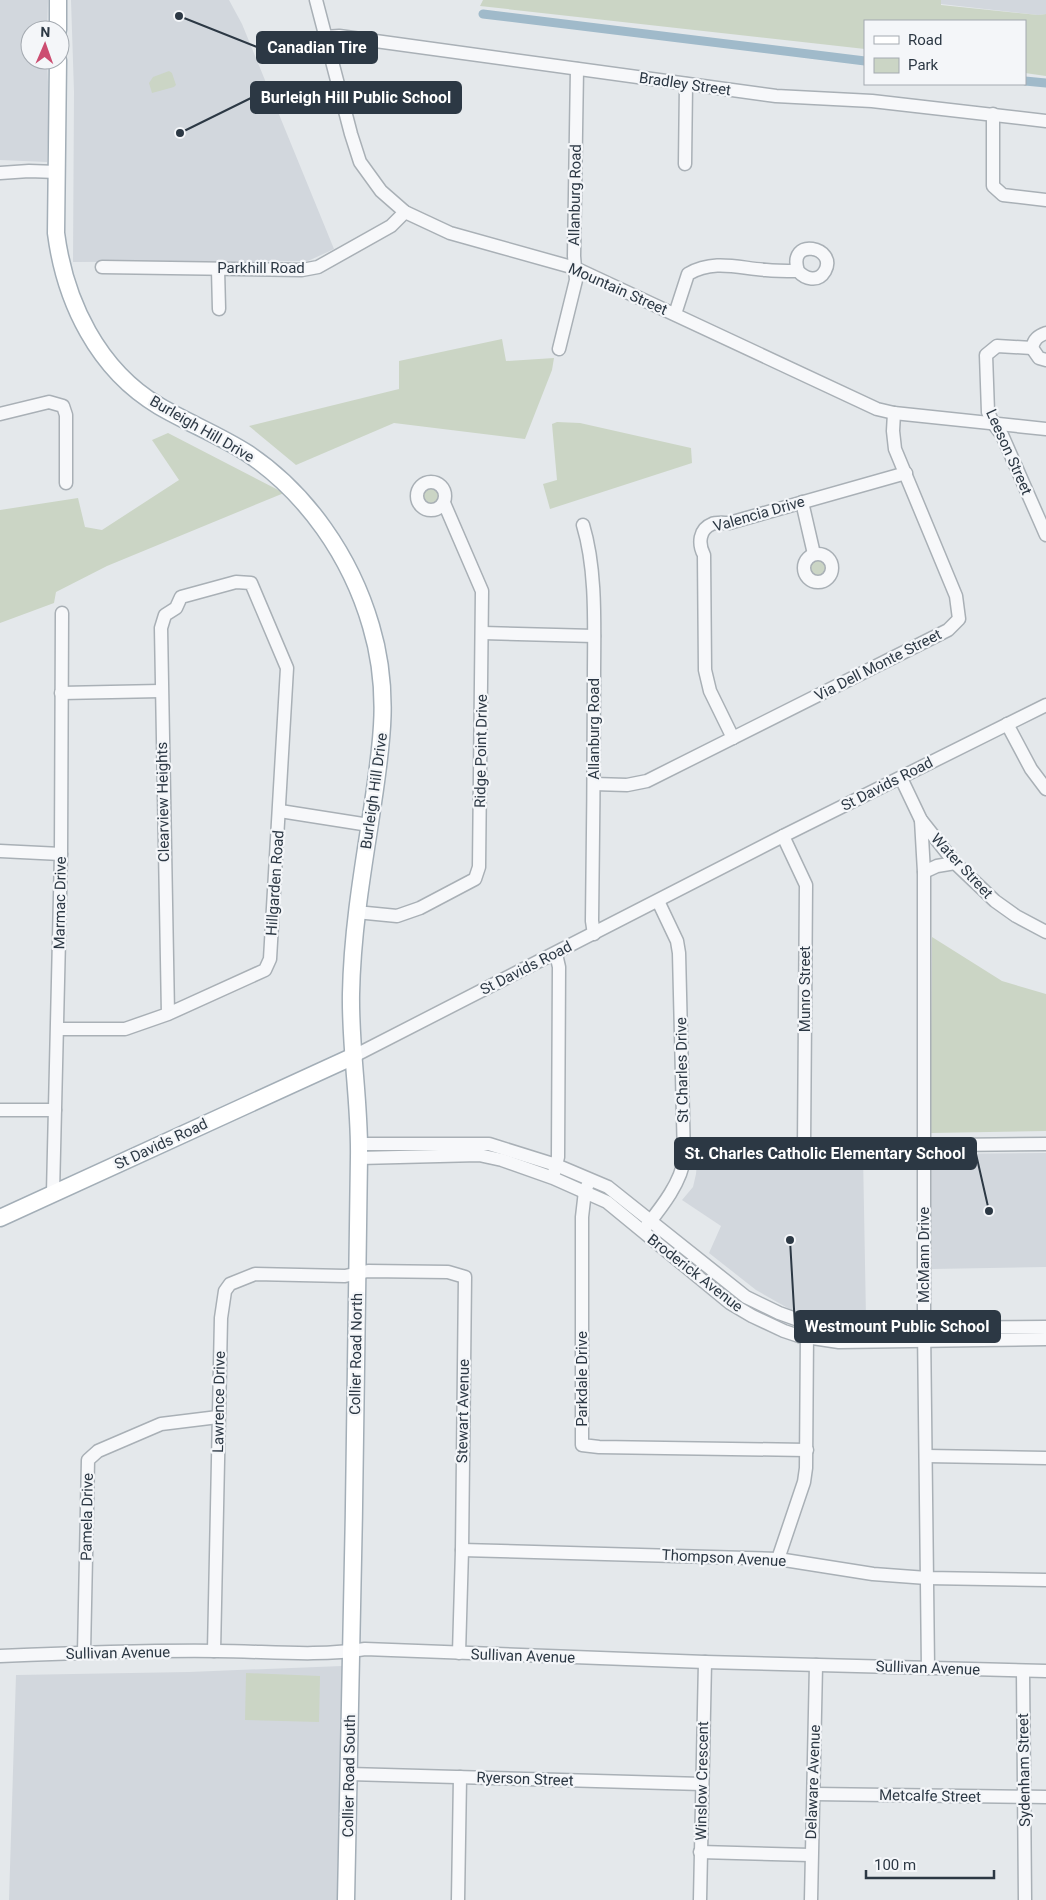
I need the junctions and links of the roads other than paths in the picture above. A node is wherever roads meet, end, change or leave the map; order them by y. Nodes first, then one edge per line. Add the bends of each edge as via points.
1 (58, 0) edge
2 (316, 0) edge
3 (58, 20) edge
4 (325, 37) junction
5 (576, 69) junction
6 (58, 70) edge
7 (686, 84) junction
8 (993, 114) junction
9 (1046, 121) edge
10 (685, 164) dead end
11 (0, 172) edge
12 (57, 172) junction
13 (1046, 200) edge
14 (405, 212) junction
15 (102, 267) dead end
16 (575, 268) junction
17 (218, 269) junction
18 (798, 272) dead end
19 (219, 309) dead end
20 (675, 314) junction
21 (1046, 333) edge
22 (1032, 348) junction
23 (559, 349) dead end
24 (1046, 360) edge
25 (894, 413) junction
26 (0, 414) edge
27 (993, 423) junction
28 (1046, 429) edge
29 (906, 473) junction
30 (66, 483) dead end
31 (802, 502) junction
32 (444, 503) dead end
33 (584, 525) dead end
34 (1046, 535) edge
35 (814, 554) dead end
36 (181, 597) joint
37 (62, 613) dead end
38 (483, 633) junction
39 (594, 636) junction
40 (161, 690) junction
41 (61, 693) junction
42 (1046, 705) edge
43 (1007, 724) junction
44 (733, 738) junction
45 (901, 778) junction
46 (594, 784) junction
47 (1046, 789) edge
48 (280, 811) junction
49 (921, 820) junction
50 (370, 825) junction
51 (783, 836) junction
52 (0, 851) edge
53 (61, 854) junction
54 (955, 863) junction
55 (924, 872) junction
56 (658, 901) junction
57 (356, 912) junction
58 (1046, 932) edge
59 (594, 934) junction
60 (556, 954) junction
61 (168, 1014) junction
62 (58, 1028) junction
63 (354, 1056) junction
64 (0, 1110) edge
65 (56, 1110) junction
66 (1046, 1144) edge
67 (924, 1145) junction
68 (762, 1147) dead end
69 (804, 1147) junction
70 (359, 1151) junction
71 (556, 1165) junction
72 (553, 1178) junction
73 (590, 1179) junction
74 (585, 1191) junction
75 (53, 1193) junction
76 (0, 1218) edge
77 (646, 1226) junction
78 (358, 1273) junction
79 (808, 1323) junction
80 (1046, 1326) edge
81 (924, 1335) junction
82 (807, 1337) junction
83 (1046, 1339) edge
84 (218, 1417) junction
85 (807, 1450) junction
86 (926, 1456) junction
87 (1046, 1458) edge
88 (462, 1550) junction
89 (778, 1558) junction
90 (927, 1578) junction
91 (1046, 1580) edge
92 (214, 1651) junction
93 (350, 1652) junction
94 (84, 1653) junction
95 (459, 1653) junction
96 (0, 1656) edge
97 (705, 1662) junction
98 (816, 1665) junction
99 (928, 1668) junction
100 (1023, 1671) junction
101 (1046, 1671) edge
102 (348, 1774) junction
103 (460, 1777) junction
104 (702, 1784) junction
105 (814, 1794) junction
106 (1025, 1797) junction
107 (1046, 1797) edge
108 (700, 1852) junction
109 (810, 1856) junction
110 (346, 1900) edge
111 (458, 1900) edge
112 (700, 1900) edge
113 (811, 1900) edge
114 (1025, 1900) edge

1 - 3 main road
2 - 4 street, Mountain Street
4 - 5 street, Bradley Street via 339,36
4 - 14 street, Mountain Street via 360,162 381,191
5 - 7 street, Bradley Street
5 - 16 street, Allanburg Road
6 - 12 main road, Burleigh Hill Drive
7 - 8 street, Bradley Street via 776,96 872,101
7 - 10 street
8 - 9 street, Bradley Street
8 - 13 street via 993,186 1003,195
11 - 12 street
12 - 50 main road, Burleigh Hill Drive via 56,233 60,260 68,290 100,352 156,404 219,436 278,478 326,530 359,590 377,648 384,704
14 - 16 street, Mountain Street via 450,233
14 - 17 street, Parkhill Road via 391,226 318,267 302,270
15 - 17 street, Parkhill Road
16 - 20 street, Mountain Street
16 - 23 street, Allanburg Road via 576,280
17 - 19 street
18 - 20 street via 707,266 688,274
20 - 25 street, Mountain Street via 856,400
21 - 22 street via 1034,341
22 - 24 street via 1039,358
22 - 27 street, Leeson Street via 997,346 986,355 988,412
25 - 27 street, Mountain Street
25 - 29 street, Via Dell Monte Street via 895,450
26 - 30 street via 49,402 63,406 66,415
27 - 28 street, Mountain Street
27 - 34 street, Leeson Street via 1002,435
29 - 31 street, Valencia Drive
29 - 44 street, Via Dell Monte Street via 956,596 959,619 948,630
31 - 35 street
31 - 44 street, Valencia Drive via 728,523 712,524 702,533 699,546 704,555 705,670 710,691
32 - 38 street, Ridge Point Drive via 481,586
33 - 39 street, Allanburg Road via 590,548
36 - 40 street, Clearview Heights via 176,608 165,615 160,628
36 - 48 street, Hillgarden Road via 236,582 251,583 288,668
37 - 41 street, Marmac Drive
38 - 39 street
38 - 57 street, Ridge Point Drive via 479,867 476,878 398,916
39 - 46 street, Allanburg Road
40 - 41 street
40 - 61 street, Clearview Heights
41 - 53 street, Marmac Drive
42 - 43 street, St Davids Road
43 - 45 street, St Davids Road
43 - 47 street
44 - 46 street, Via Dell Monte Street via 647,780
45 - 49 street, Water Street
45 - 51 street, St Davids Road
46 - 59 street, Allanburg Road
48 - 50 street
48 - 61 street, Hillgarden Road via 270,959 265,970
49 - 54 street, Water Street
49 - 55 street, McMann Drive
50 - 57 main road, Burleigh Hill Drive
51 - 56 street, St Davids Road
51 - 69 street, Munro Street via 806,885
52 - 53 street
53 - 62 street, Marmac Drive
54 - 55 street
54 - 58 street, Water Street via 995,901
55 - 67 street, McMann Drive
56 - 59 street, St Davids Road
56 - 77 street, St Charles Drive via 677,941 679,953 684,1158 679,1179
57 - 63 main road, Burleigh Hill Drive via 351,995
59 - 60 street, St Davids Road
60 - 63 street, St Davids Road
60 - 71 street via 559,967
61 - 62 street, Hillgarden Road via 125,1029
62 - 65 street, Marmac Drive
63 - 70 main road, Collier Road North
63 - 75 main road, St Davids Road
64 - 65 street
65 - 75 street, Marmac Drive
66 - 67 street
67 - 69 street
67 - 81 street, McMann Drive
68 - 69 street
70 - 71 street, Broderick Avenue via 489,1144
70 - 72 street, Broderick Avenue via 479,1155
70 - 78 main road, Collier Road North
71 - 72 street
71 - 73 street, Broderick Avenue
72 - 74 street, Broderick Avenue
73 - 74 street, Parkdale Drive
73 - 77 street, Broderick Avenue via 608,1187
74 - 77 street, Broderick Avenue
74 - 85 street, Parkdale Drive via 582,1217 582,1445
75 - 76 main road, St Davids Road
77 - 79 street, Broderick Avenue via 746,1297 779,1314
77 - 82 street, Broderick Avenue via 730,1303 775,1328
78 - 84 street, Lawrence Drive via 345,1276 255,1274 230,1284 222,1318
78 - 88 street, Stewart Avenue via 448,1272 465,1277
78 - 93 main road, Collier Road North
79 - 81 street, Broderick Avenue via 830,1328
79 - 82 street
80 - 81 street, Broderick Avenue
81 - 82 street, Broderick Avenue via 839,1342
81 - 83 street, Broderick Avenue
81 - 86 street, McMann Drive
82 - 85 street
84 - 92 street, Lawrence Drive
84 - 94 street, Pamela Drive via 161,1424 98,1451 88,1460
85 - 89 street via 804,1482
86 - 87 street
86 - 90 street, McMann Drive
88 - 89 street, Thompson Avenue
88 - 95 street, Stewart Avenue
89 - 90 street, Thompson Avenue via 873,1574
90 - 91 street, Thompson Avenue
90 - 99 street, McMann Drive
92 - 93 street, Sullivan Avenue
92 - 94 street, Sullivan Avenue
93 - 95 street, Sullivan Avenue via 365,1649
93 - 102 main road, Collier Road South
94 - 96 street, Sullivan Avenue
95 - 97 street, Sullivan Avenue
97 - 98 street, Sullivan Avenue
97 - 104 street, Winslow Crescent
98 - 99 street, Sullivan Avenue
98 - 105 street, Delaware Avenue
99 - 100 street, Sullivan Avenue
100 - 101 street, Sullivan Avenue
100 - 106 street, Sydenham Street
102 - 103 street, Ryerson Street
102 - 110 main road, Collier Road South
103 - 104 street, Ryerson Street
103 - 111 street
104 - 108 street, Winslow Crescent
105 - 106 street, Metcalfe Street
105 - 109 street, Delaware Avenue
106 - 107 street, Metcalfe Street
106 - 114 street, Sydenham Street
108 - 109 street
108 - 112 street, Winslow Crescent
109 - 113 street, Delaware Avenue

